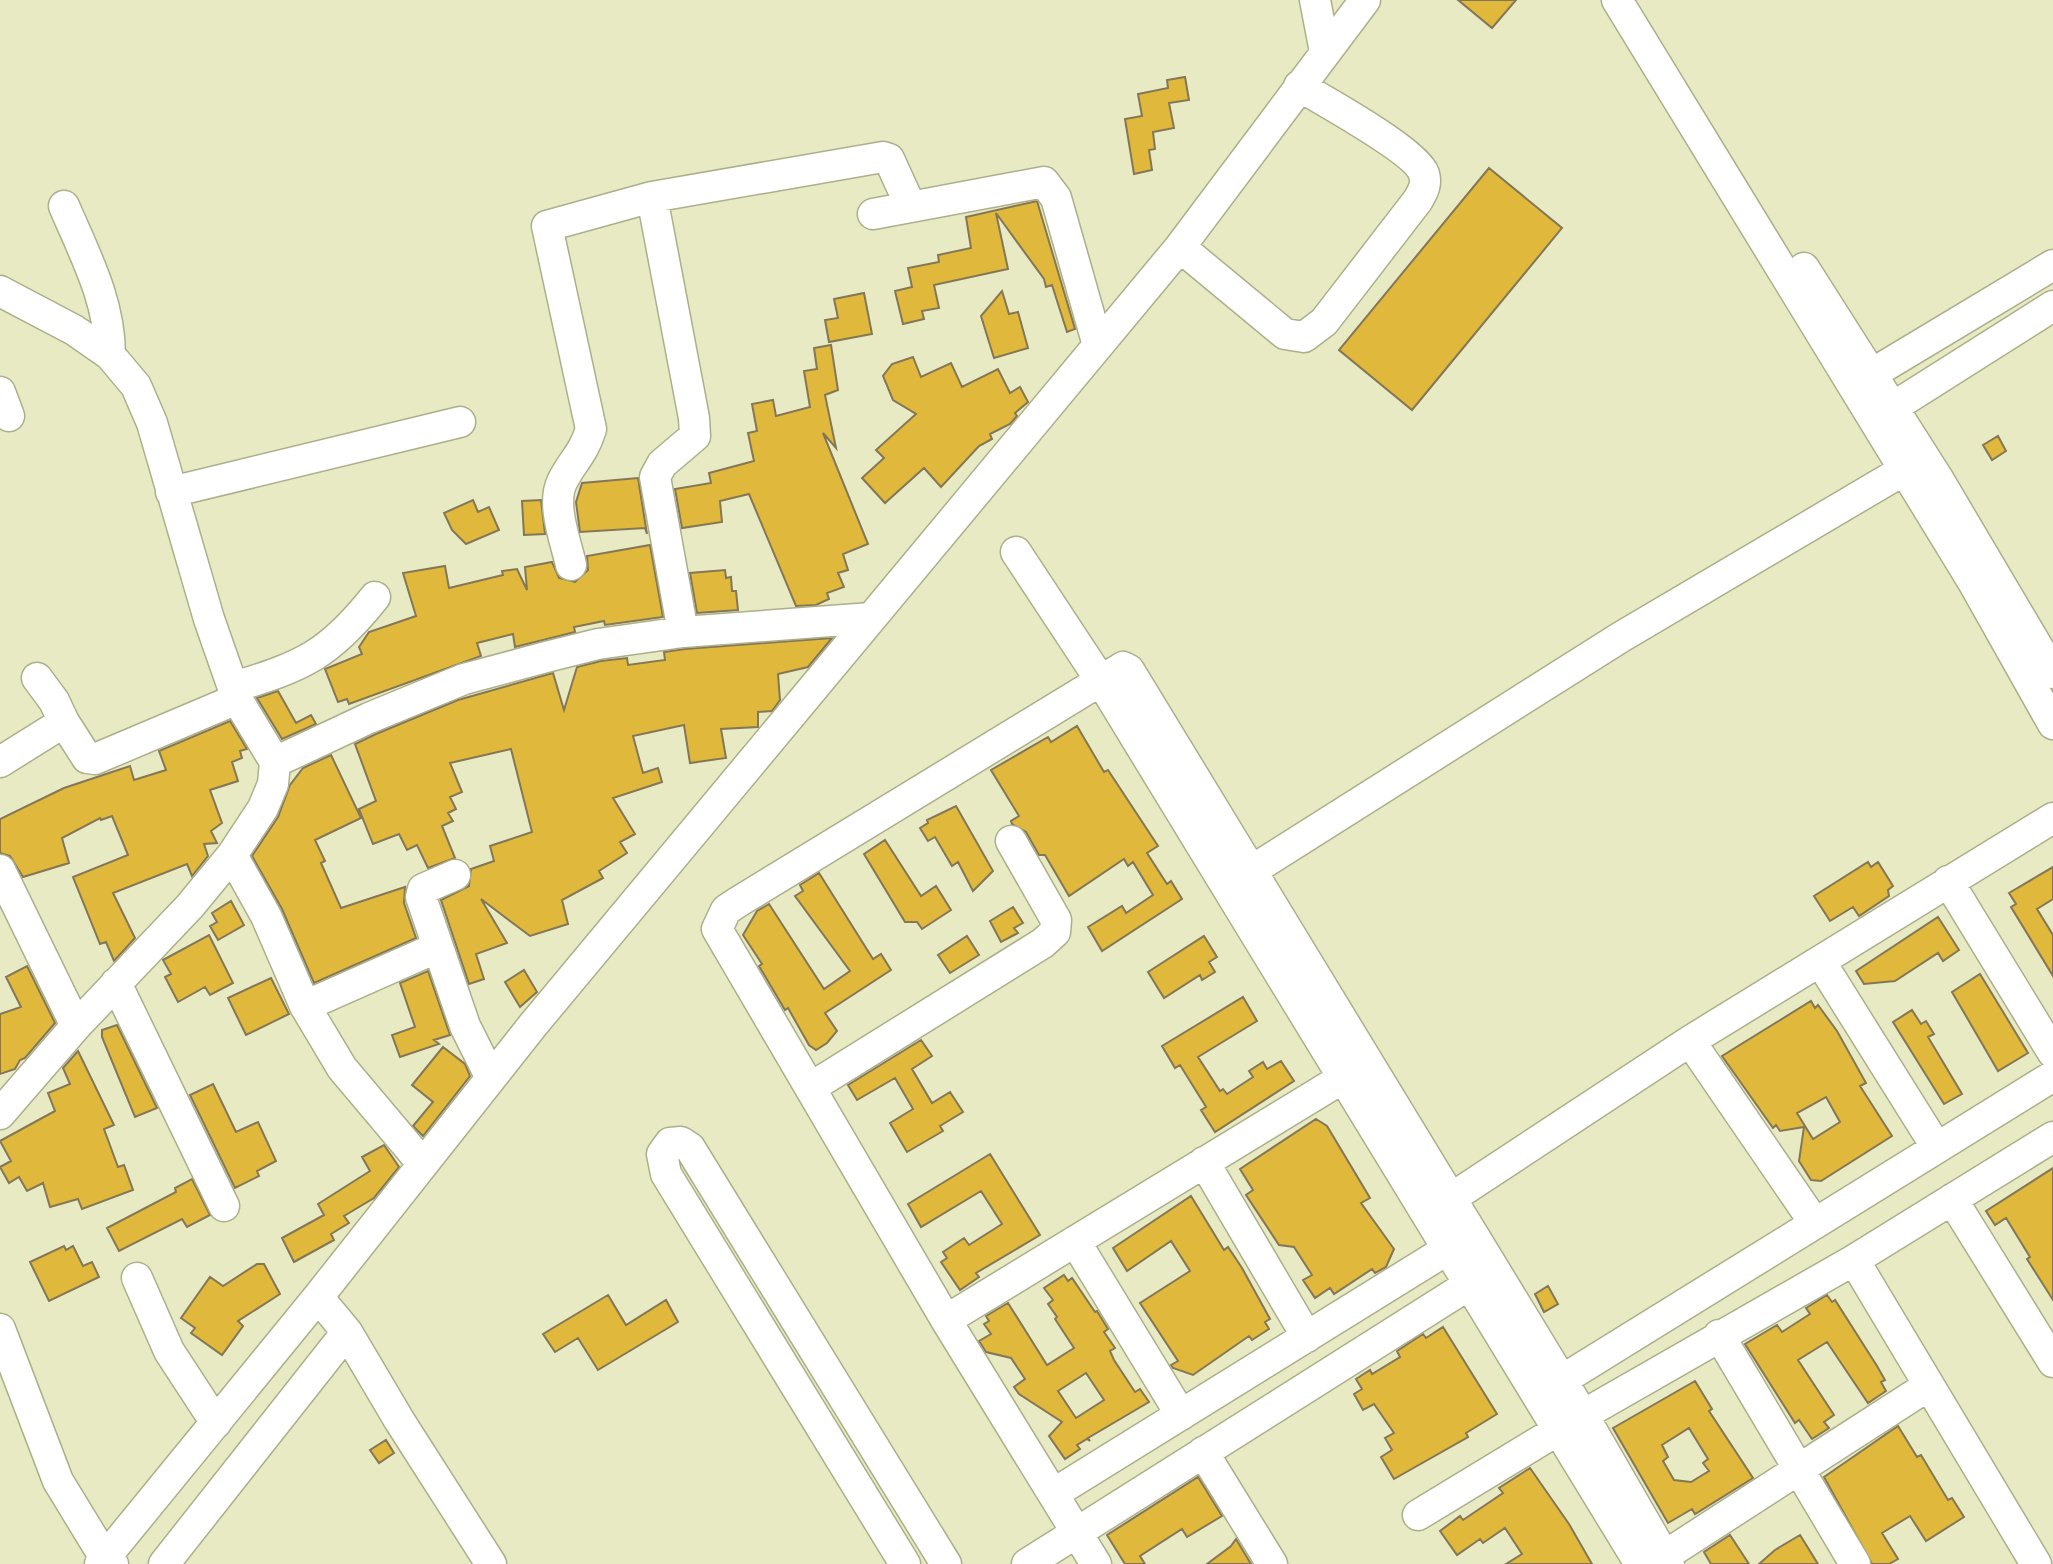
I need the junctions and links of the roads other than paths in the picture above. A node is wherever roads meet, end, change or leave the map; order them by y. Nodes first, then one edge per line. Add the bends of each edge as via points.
1 (1315, 0) edge
2 (1365, 0) edge
3 (1616, 0) edge
4 (1635, 0) edge
5 (1325, 52) junction
6 (1299, 86) junction
7 (652, 197) junction
8 (910, 205) junction
9 (64, 206) dead end
10 (873, 214) dead end
11 (1180, 247) junction
12 (2053, 265) edge
13 (3, 295) edge
14 (2053, 306) edge
15 (1097, 342) junction
16 (110, 355) junction
17 (1861, 380) junction
18 (1882, 414) junction
19 (460, 422) dead end
20 (1904, 470) junction
21 (171, 492) junction
22 (1016, 552) dead end
23 (571, 565) dead end
24 (375, 597) dead end
25 (871, 618) junction
26 (682, 632) junction
27 (2053, 673) edge
28 (37, 678) dead end
29 (1101, 681) junction
30 (236, 693) junction
31 (64, 722) junction
32 (2053, 724) edge
33 (0, 762) edge
34 (275, 762) junction
35 (2053, 818) edge
36 (1011, 841) dead end
37 (232, 855) junction
38 (0, 870) edge
39 (1251, 871) junction
40 (455, 875) dead end
41 (1948, 881) junction
42 (436, 948) junction
43 (1820, 961) junction
44 (116, 983) junction
45 (305, 1006) junction
46 (76, 1026) junction
47 (1690, 1041) junction
48 (2053, 1052) edge
49 (2053, 1076) edge
50 (1343, 1077) junction
51 (491, 1078) junction
52 (810, 1088) junction
53 (0, 1114) edge
54 (2053, 1137) edge
55 (1937, 1148) junction
56 (1204, 1162) junction
57 (422, 1163) junction
58 (1450, 1199) junction
59 (1952, 1199) junction
60 (224, 1206) dead end
61 (1814, 1222) junction
62 (1075, 1241) junction
63 (1448, 1249) junction
64 (1854, 1260) junction
65 (137, 1278) dead end
66 (1470, 1284) junction
67 (318, 1297) junction
68 (2041, 1318) edge
69 (946, 1320) junction
70 (0, 1329) edge
71 (347, 1332) junction
72 (1719, 1335) junction
73 (1307, 1337) junction
74 (2053, 1362) edge
75 (1928, 1386) junction
76 (1549, 1388) junction
77 (1181, 1415) junction
78 (1570, 1422) junction
79 (216, 1423) junction
80 (1203, 1452) junction
81 (1798, 1470) junction
82 (1053, 1494) junction
83 (1419, 1515) dead end
84 (1076, 1531) junction
85 (106, 1562) edge
86 (1656, 1562) edge
87 (164, 1564) edge
88 (491, 1564) edge
89 (905, 1564) edge
90 (946, 1564) edge
91 (1027, 1564) edge
92 (1096, 1564) edge
93 (1272, 1564) edge
94 (1855, 1564) edge
95 (2036, 1564) edge

1 - 5 street
2 - 5 street
3 - 17 street
4 - 17 street
5 - 6 street
6 - 11 street
6 - 11 street via 1407,153 1423,172 1426,186 1418,200 1324,321 1304,337 1284,334
7 - 8 street via 883,157 889,159
7 - 23 street via 547,226 591,429 584,452 561,484 558,498
7 - 26 street via 694,418 695,436 662,464 655,477
8 - 10 street
8 - 15 street via 1044,182 1056,198
9 - 16 street via 104,300
11 - 15 street
12 - 17 street
13 - 16 street via 74,330
14 - 18 street
15 - 25 street
16 - 21 street via 126,370 143,399
17 - 18 street
18 - 20 street
18 - 27 street
19 - 21 street
20 - 32 street
20 - 39 street via 1621,637
21 - 30 street
22 - 29 street
24 - 30 street via 314,658
25 - 26 street
25 - 51 street
26 - 34 street via 598,645 464,679
28 - 31 street
29 - 39 street via 1119,668 1129,670
29 - 50 street
29 - 52 street via 738,902 720,918 717,929
30 - 31 street via 95,759 87,758
30 - 34 street
31 - 33 street
34 - 37 street via 273,784 262,808
35 - 41 street
36 - 52 street via 1056,920 1055,932
37 - 44 street
37 - 45 street via 266,916
38 - 46 street
39 - 58 street
40 - 42 street via 422,889
41 - 43 street
41 - 48 street
42 - 45 street
42 - 51 street via 465,1026
43 - 47 street
43 - 55 street
44 - 46 street
44 - 60 street
45 - 57 street via 359,1091
46 - 53 street
47 - 58 street
47 - 61 street
49 - 55 street
50 - 56 street
50 - 63 street
51 - 57 street
52 - 69 street
54 - 59 street
55 - 61 street
56 - 62 street
56 - 73 street
57 - 67 street
58 - 76 street
59 - 64 street
59 - 68 street
61 - 76 street
62 - 69 street
62 - 77 street
63 - 66 street
63 - 73 street
64 - 72 street
64 - 75 street
65 - 79 street via 169,1351
66 - 76 street
66 - 80 street
67 - 71 street
67 - 79 street
68 - 74 street
69 - 82 street
70 - 85 street via 58,1481
71 - 87 street
71 - 88 street
72 - 78 street
72 - 81 street
73 - 77 street
75 - 81 street
75 - 95 street
76 - 78 street
77 - 82 street
78 - 83 street
78 - 86 street
79 - 85 street
80 - 84 street
80 - 93 street
81 - 86 street
81 - 94 street
82 - 84 street
84 - 91 street
84 - 92 street
89 - 90 street via 666,1174 662,1154 670,1143 681,1142 690,1148

